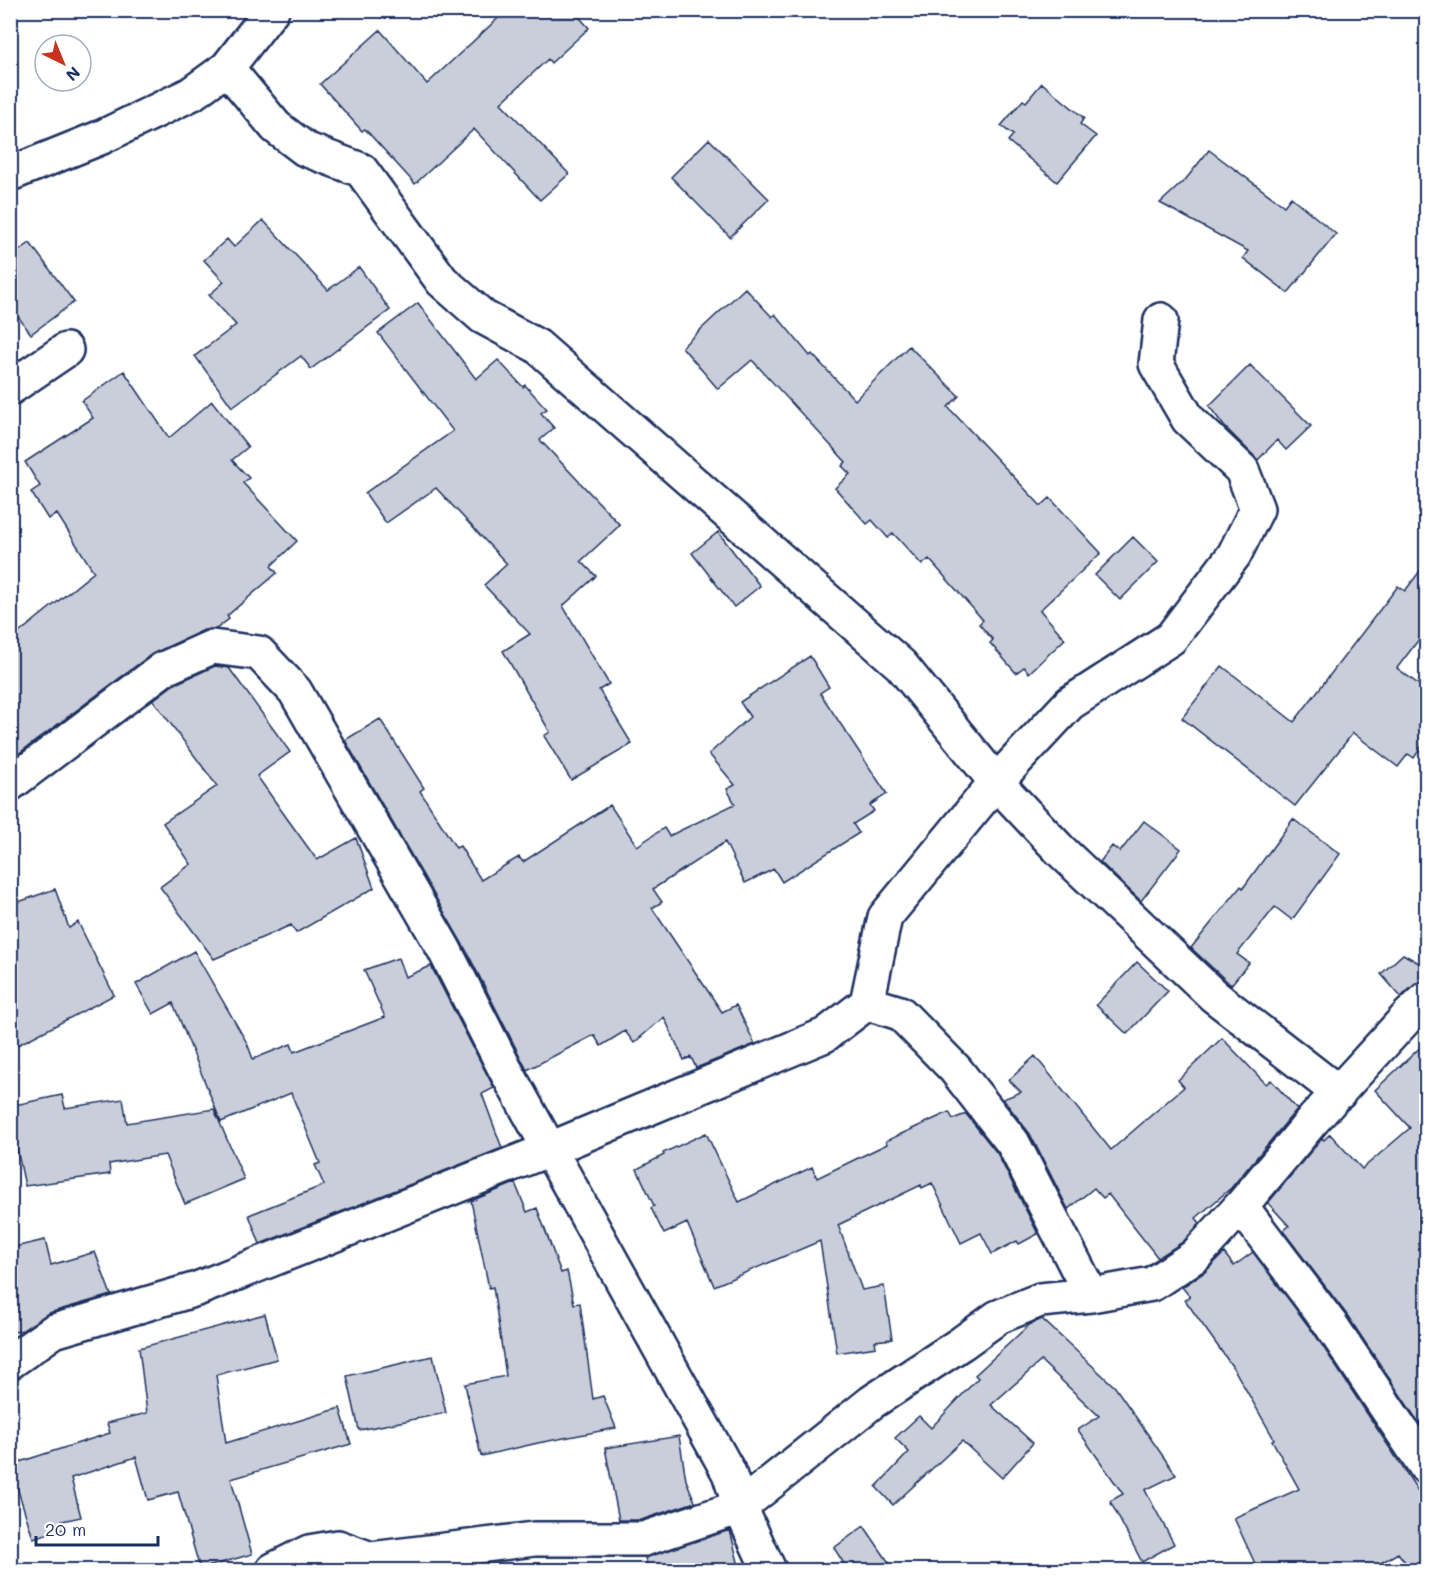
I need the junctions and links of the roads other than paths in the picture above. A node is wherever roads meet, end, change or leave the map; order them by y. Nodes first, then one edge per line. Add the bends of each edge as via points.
1 (272, 10) edge
2 (227, 68) junction
3 (10, 174) edge
4 (1161, 320) dead end
5 (66, 350) dead end
6 (10, 388) edge
7 (996, 782) junction
8 (10, 784) edge
9 (1426, 999) edge
10 (867, 1003) junction
11 (1339, 1093) junction
12 (550, 1149) junction
13 (1240, 1206) junction
14 (1091, 1295) junction
15 (10, 1362) edge
16 (1426, 1467) edge
17 (740, 1507) junction
18 (273, 1570) edge
19 (769, 1570) edge

1 - 2 street
2 - 3 street via 191,94 102,137
2 - 7 street via 276,127 304,149 361,170 442,281 483,317 537,346 901,665
4 - 7 street via 1156,364 1188,419 1242,470 1257,509 1234,555 1171,638 1070,703
5 - 6 street
7 - 10 street via 885,917
7 - 11 street via 1061,851 1214,996
8 - 12 street via 162,669 212,647 259,653 295,691 444,949
9 - 11 street
10 - 12 street via 825,1035
10 - 14 street via 900,1013 955,1070 1013,1143
11 - 13 street
12 - 15 street via 197,1289 54,1331
12 - 17 street via 729,1473
13 - 14 street via 1195,1256 1152,1284
13 - 16 street via 1331,1325
14 - 17 street via 1040,1300 998,1317 873,1402
17 - 18 street via 644,1539 534,1539 371,1559 338,1548 309,1552
17 - 19 street

